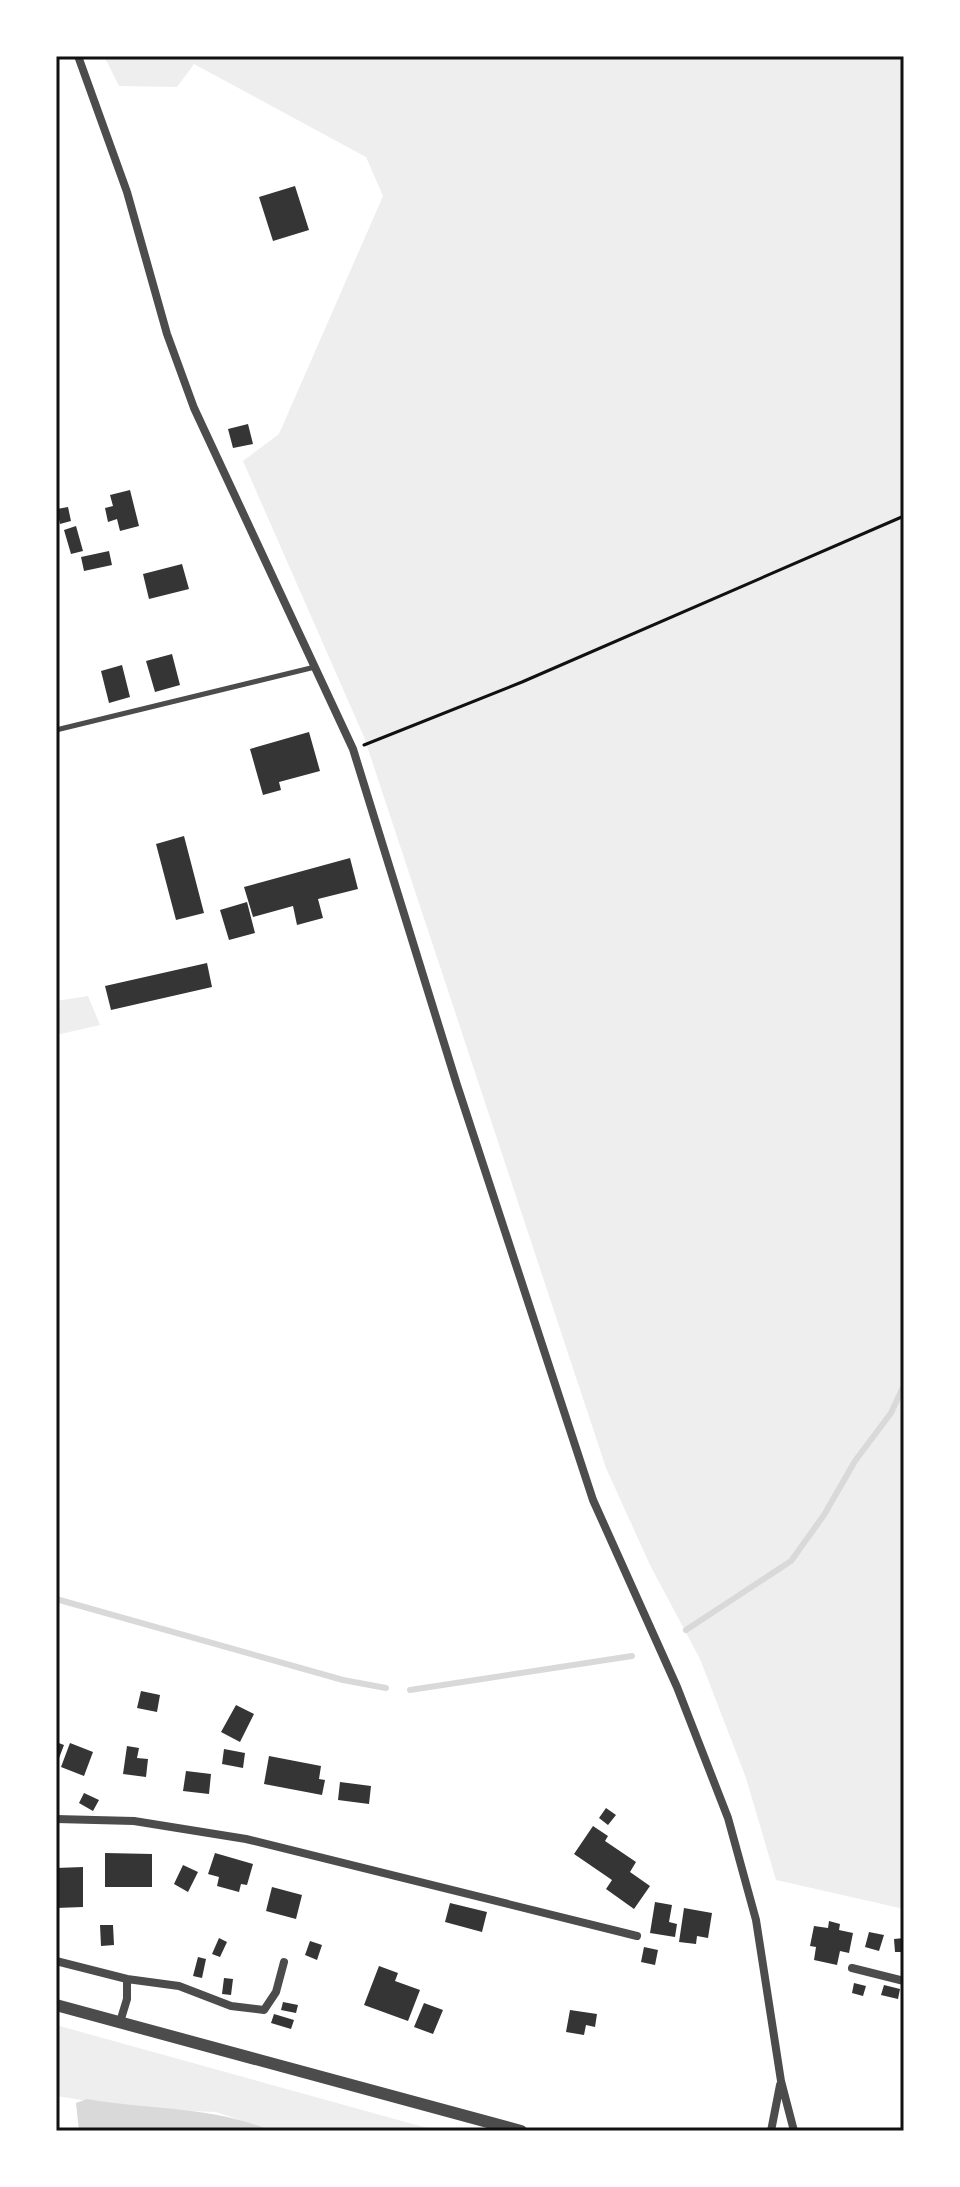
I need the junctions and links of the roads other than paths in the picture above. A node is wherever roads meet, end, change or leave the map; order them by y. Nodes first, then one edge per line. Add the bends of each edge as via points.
1 (78, 56) edge
2 (315, 666) junction
3 (56, 730) edge
4 (56, 1819) edge
5 (637, 1936) dead end
6 (56, 1961) edge
7 (284, 1962) dead end
8 (852, 1968) dead end
9 (127, 1979) junction
10 (904, 1981) edge
11 (56, 2005) edge
12 (120, 2022) junction
13 (781, 2081) junction
14 (521, 2131) edge
15 (771, 2131) edge
16 (794, 2131) edge

1 - 2 street via 194,408
2 - 3 lane
2 - 13 street via 353,749 593,1500 677,1687 728,1818 756,1920
4 - 5 street via 134,1821 246,1839
6 - 9 street
7 - 9 street via 276,1992 264,2010 231,2006 179,1986
8 - 10 street
9 - 12 street
11 - 12 street
12 - 14 street
13 - 15 street
13 - 16 street

